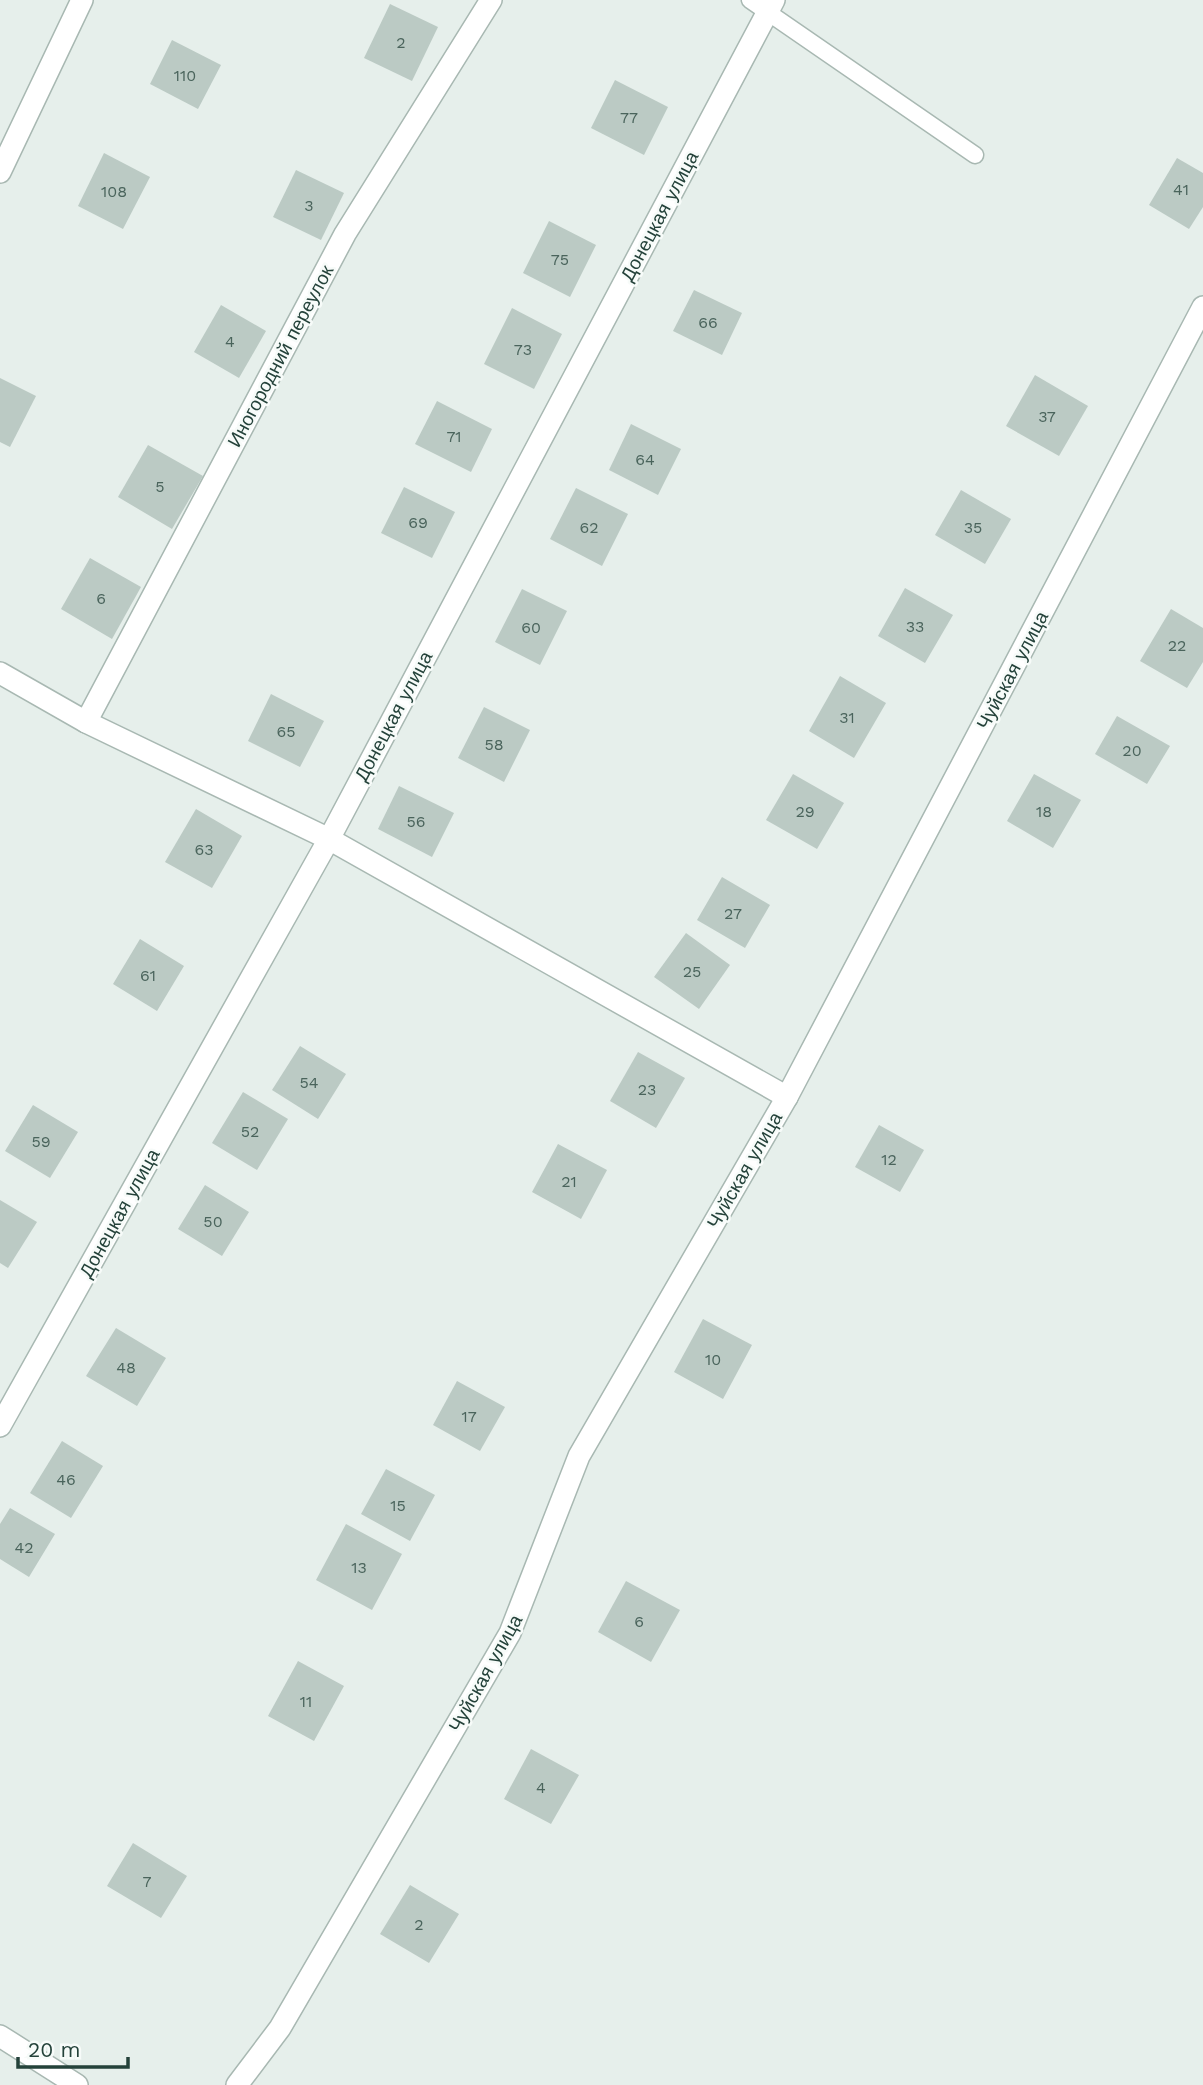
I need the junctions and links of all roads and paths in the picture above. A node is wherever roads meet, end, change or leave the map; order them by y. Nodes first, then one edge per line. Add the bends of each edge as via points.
1 (82, 0) edge
2 (491, 0) edge
3 (764, 4) edge
4 (975, 155) dead end
5 (0, 172) edge
6 (1203, 307) edge
7 (0, 673) edge
8 (86, 722) junction
9 (328, 839) junction
10 (787, 1097) junction
11 (0, 1426) edge
12 (0, 2036) edge
13 (77, 2085) edge
14 (237, 2085) edge

1 - 5 street
2 - 8 street, Иногородний переулок via 345,234
3 - 4 lane
3 - 9 street, Донецкая улица
6 - 10 street, Чуйская улица
7 - 8 street
8 - 9 street
9 - 10 street
9 - 11 street, Донецкая улица
10 - 14 street, Чуйская улица via 579,1456 510,1633 280,2028
12 - 13 street

